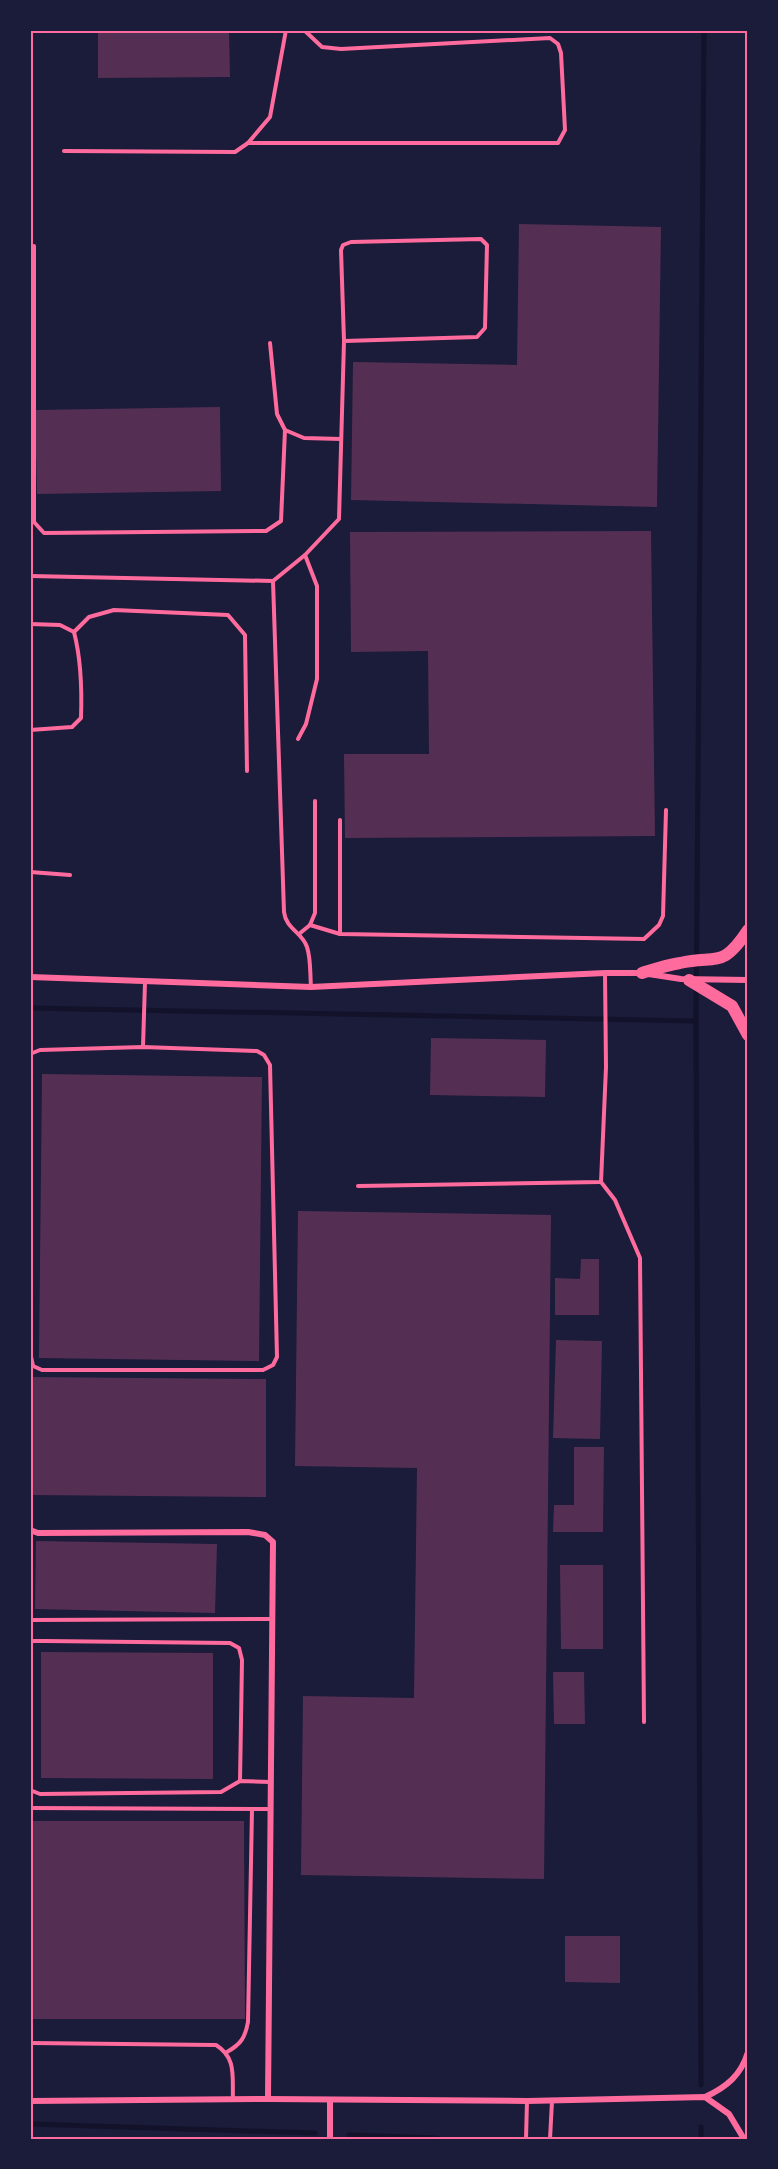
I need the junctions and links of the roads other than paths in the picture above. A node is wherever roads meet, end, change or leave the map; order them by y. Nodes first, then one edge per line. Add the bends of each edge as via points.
1 (286, 30) edge
2 (304, 30) edge
3 (248, 143) junction
4 (64, 151) dead end
5 (34, 246) dead end
6 (344, 341) junction
7 (270, 343) dead end
8 (285, 430) junction
9 (341, 439) junction
10 (305, 555) junction
11 (30, 576) edge
12 (273, 580) junction
13 (30, 624) edge
14 (74, 632) junction
15 (30, 730) edge
16 (297, 739) dead end
17 (247, 771) dead end
18 (315, 801) dead end
19 (666, 810) dead end
20 (340, 820) dead end
21 (30, 872) edge
22 (70, 874) dead end
23 (310, 925) junction
24 (748, 930) edge
25 (299, 934) junction
26 (340, 934) junction
27 (605, 973) junction
28 (642, 973) junction
29 (30, 977) edge
30 (685, 979) junction
31 (748, 980) edge
32 (145, 981) junction
33 (311, 987) junction
34 (748, 1035) edge
35 (143, 1047) junction
36 (30, 1054) edge
37 (601, 1182) junction
38 (358, 1186) dead end
39 (30, 1352) edge
40 (30, 1530) edge
41 (272, 1619) junction
42 (30, 1620) edge
43 (30, 1646) edge
44 (644, 1722) dead end
45 (240, 1781) junction
46 (271, 1782) junction
47 (30, 1790) edge
48 (30, 1808) edge
49 (252, 1809) junction
50 (271, 1809) junction
51 (30, 2043) edge
52 (227, 2052) junction
53 (748, 2052) edge
54 (705, 2097) junction
55 (233, 2099) junction
56 (268, 2099) junction
57 (552, 2100) junction
58 (330, 2101) junction
59 (527, 2101) junction
60 (30, 2102) edge
61 (330, 2139) edge
62 (526, 2139) edge
63 (550, 2139) edge
64 (744, 2139) edge

1 - 3 lane via 270,117
2 - 3 lane via 322,47 341,49 550,38 561,53 565,130 558,143
3 - 4 lane via 235,152
5 - 8 lane via 34,522 44,533 266,531 281,521
6 - 6 lane via 343,245 482,239 487,245 485,328 477,337
6 - 9 lane
7 - 8 lane via 277,414
8 - 9 lane via 304,438
9 - 10 lane via 339,519
10 - 12 lane
10 - 16 lane via 317,586 317,680 306,724
11 - 12 lane
12 - 25 lane via 284,912 285,922
13 - 14 lane via 60,625
14 - 15 lane via 81,718 72,727
14 - 17 lane via 89,617 114,610 228,615 245,635
18 - 23 lane via 316,893
19 - 26 lane via 663,916 644,939
20 - 26 lane
21 - 22 lane
23 - 25 lane
23 - 26 lane
24 - 28 main road via 737,947 718,960 681,962
25 - 33 lane via 307,947
27 - 28 street
27 - 33 street
27 - 37 lane
28 - 30 street
29 - 32 street
30 - 31 street
30 - 34 main road via 732,1006
32 - 33 street
32 - 35 lane
35 - 36 lane via 40,1050
35 - 39 lane via 257,1051 270,1065 277,1358 263,1370 42,1370 33,1366
37 - 38 lane
37 - 44 lane via 615,1200 640,1258
40 - 41 street via 265,1535 273,1542
41 - 42 lane
41 - 46 street
43 - 45 lane via 33,1641 44,1641 230,1643 239,1648
45 - 46 lane
45 - 47 lane via 221,1792 40,1794
46 - 50 street
48 - 49 lane
49 - 50 lane
49 - 52 lane via 248,2022 240,2044
50 - 56 street
51 - 52 lane via 216,2045
52 - 55 lane via 232,2062
53 - 54 street via 743,2068 732,2081
54 - 57 street
54 - 64 street via 729,2114
55 - 56 street
55 - 60 street
56 - 58 street
57 - 59 street
57 - 63 lane
58 - 59 street
58 - 61 street
59 - 62 lane

